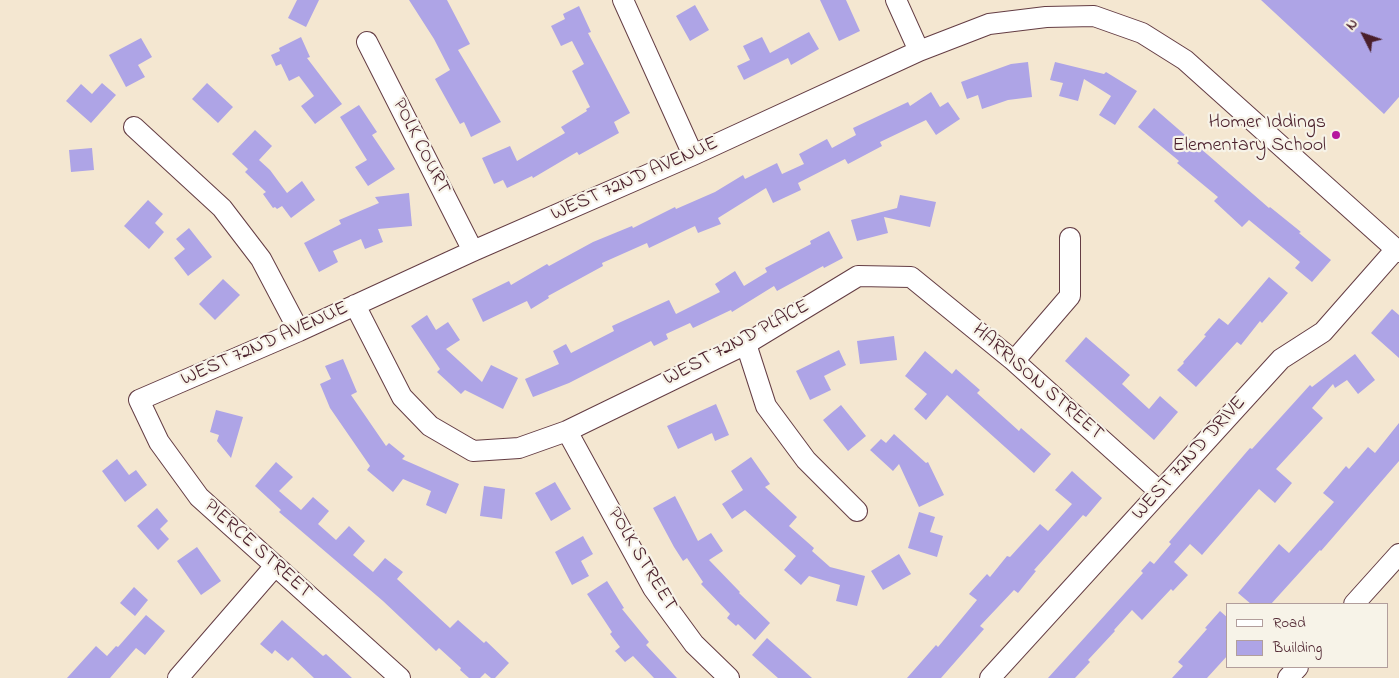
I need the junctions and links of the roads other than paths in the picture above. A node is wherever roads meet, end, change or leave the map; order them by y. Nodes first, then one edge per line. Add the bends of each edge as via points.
1 (623, 0) edge
2 (896, 0) edge
3 (367, 42) dead end
4 (919, 51) junction
5 (134, 127) dead end
6 (693, 155) junction
7 (1070, 238) dead end
8 (1398, 250) edge
9 (473, 251) junction
10 (911, 277) joint
11 (355, 305) junction
12 (299, 331) junction
13 (746, 344) junction
14 (1014, 361) junction
15 (139, 400) joint
16 (567, 431) junction
17 (1160, 492) junction
18 (857, 511) dead end
19 (1399, 554) edge
20 (275, 566) junction
21 (1355, 603) edge
22 (1297, 668) edge
23 (178, 678) edge
24 (400, 678) edge
25 (729, 678) edge
26 (990, 678) edge
27 (1288, 678) edge

1 - 6 street
2 - 4 street
3 - 9 street, POLK COURT
4 - 6 street, WEST 72ND AVENUE
4 - 8 street, WEST 72ND AVENUE via 989,24 1046,17 1094,16 1142,33 1185,60
5 - 12 street via 222,208 261,259
6 - 9 street, WEST 72ND AVENUE
7 - 14 street via 1070,296
8 - 17 street, WEST 72ND DRIVE via 1323,332 1281,359
9 - 11 street, WEST 72ND AVENUE
10 - 13 street, WEST 72ND PLACE via 858,276
10 - 14 street, HARRISON STREET
11 - 12 street, WEST 72ND AVENUE
11 - 16 street via 402,397 430,426 473,451 519,448
12 - 15 street, WEST 72ND AVENUE
13 - 16 street, WEST 72ND PLACE
13 - 18 street via 766,406 806,460
14 - 17 street, HARRISON STREET
15 - 20 street, PIERCE STREET via 159,442 198,497
16 - 25 street, POLK STREET via 653,588 694,644
17 - 26 street, WEST 72ND DRIVE
19 - 21 street
20 - 23 street
20 - 24 street, PIERCE STREET
22 - 27 street

